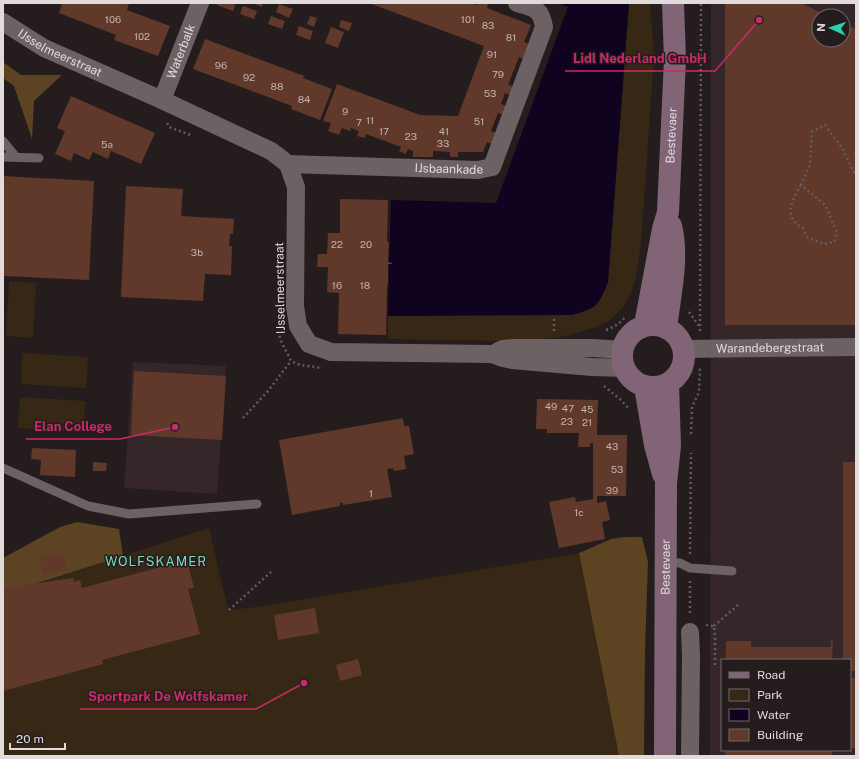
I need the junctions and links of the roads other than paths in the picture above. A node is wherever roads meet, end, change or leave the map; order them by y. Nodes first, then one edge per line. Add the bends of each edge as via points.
1 (200, 3) edge
2 (517, 3) edge
3 (673, 3) edge
4 (687, 3) edge
5 (3, 22) edge
6 (675, 59) junction
7 (162, 100) junction
8 (3, 141) edge
9 (3, 157) edge
10 (16, 158) junction
11 (39, 158) dead end
12 (288, 164) junction
13 (656, 326) junction
14 (856, 347) edge
15 (692, 348) junction
16 (492, 354) junction
17 (624, 359) junction
18 (668, 384) junction
19 (646, 387) junction
20 (3, 468) edge
21 (666, 483) junction
22 (257, 504) dead end
23 (667, 562) junction
24 (732, 571) dead end
25 (690, 632) road end
26 (666, 650) junction
27 (691, 656) junction
28 (665, 756) edge
29 (690, 756) edge

1 - 7 street, Waterbalk
2 - 12 street, IJsbaankade via 534,8 543,17 544,27 492,167 478,170
3 - 6 street, Bestevaer
4 - 6 street, Bestevaer
5 - 7 street, IJsselmeerstraat via 44,48
6 - 13 street, Bestevaer via 668,212 674,235 674,267
7 - 12 street, IJsselmeerstraat via 271,152
8 - 10 lane
9 - 10 lane
10 - 11 lane
12 - 16 street, IJsselmeerstraat via 296,187 295,306 298,326 309,344 331,352
13 - 15 street via 671,330
13 - 17 street via 632,332 624,344
14 - 15 street, Warandebergstraat
15 - 18 street via 676,378
16 - 17 street, IJsselmeerstraat via 512,360 592,367
16 - 17 street, IJsselmeerstraat via 503,349 593,348
17 - 19 street via 625,371 634,381
18 - 19 street
18 - 21 street, Bestevaer via 670,446
19 - 21 street, Bestevaer via 655,445
20 - 22 lane via 88,506 129,514
21 - 23 street, Bestevaer
23 - 24 lane via 680,563 690,568
23 - 26 street, Bestevaer
25 - 27 street
26 - 27 street
26 - 28 street, Bestevaer
27 - 29 street

